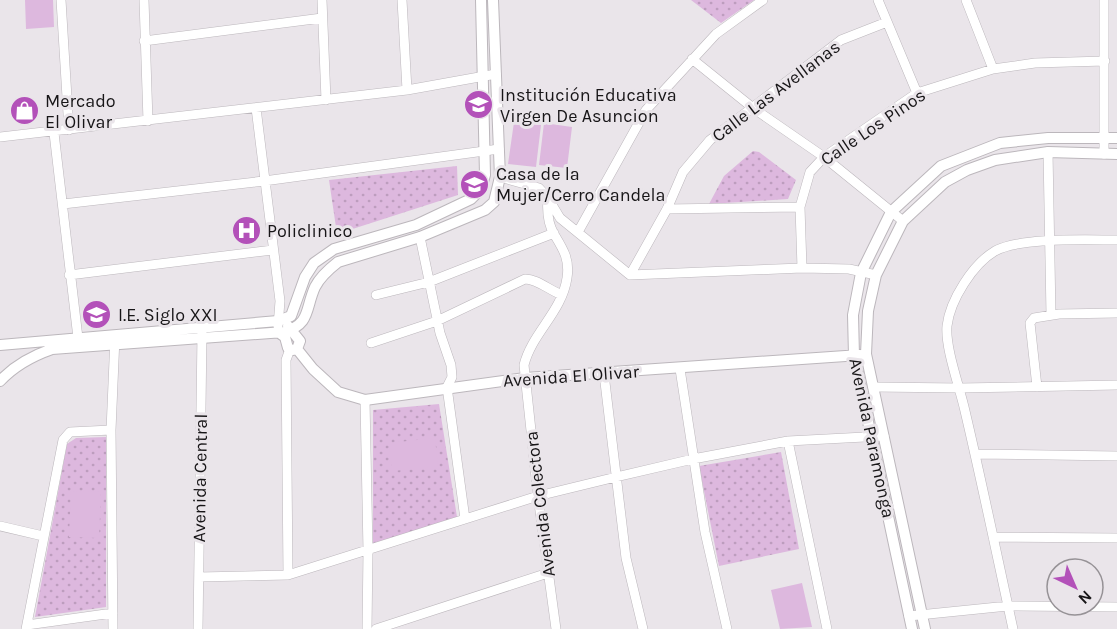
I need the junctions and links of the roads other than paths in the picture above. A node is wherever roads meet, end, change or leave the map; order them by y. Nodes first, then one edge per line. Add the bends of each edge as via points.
1 (61, 0) edge
2 (144, 0) edge
3 (322, 0) edge
4 (402, 0) edge
5 (481, 0) edge
6 (493, 0) edge
7 (763, 0) edge
8 (878, 0) edge
9 (966, 0) edge
10 (1104, 0) edge
11 (322, 18) junction
12 (887, 22) junction
13 (144, 41) junction
14 (692, 59) junction
15 (1105, 61) junction
16 (993, 69) junction
17 (496, 74) junction
18 (483, 76) junction
19 (407, 90) junction
20 (917, 93) junction
21 (326, 100) junction
22 (256, 108) junction
23 (753, 108) junction
24 (148, 121) junction
25 (69, 130) junction
26 (54, 133) junction
27 (0, 137) edge
28 (1104, 138) junction
29 (1117, 138) edge
30 (499, 149) junction
31 (486, 151) junction
32 (1048, 152) junction
33 (1104, 154) junction
34 (1117, 154) edge
35 (824, 157) junction
36 (500, 177) junction
37 (264, 181) junction
38 (548, 198) junction
39 (63, 204) junction
40 (800, 207) junction
41 (667, 209) junction
42 (891, 212) junction
43 (903, 221) junction
44 (578, 232) junction
45 (554, 233) junction
46 (420, 237) junction
47 (1117, 240) edge
48 (1049, 241) junction
49 (273, 250) junction
50 (802, 268) junction
51 (861, 273) junction
52 (69, 275) junction
53 (630, 275) junction
54 (876, 275) junction
55 (429, 282) junction
56 (376, 295) dead end
57 (562, 295) junction
58 (1117, 313) edge
59 (1051, 315) junction
60 (437, 321) junction
61 (278, 327) junction
62 (296, 332) junction
63 (202, 333) junction
64 (78, 338) junction
65 (115, 340) junction
66 (371, 343) dead end
67 (0, 345) edge
68 (291, 347) junction
69 (866, 354) junction
70 (854, 356) junction
71 (680, 369) junction
72 (604, 374) junction
73 (525, 378) junction
74 (0, 381) edge
75 (1117, 385) edge
76 (447, 387) junction
77 (873, 387) junction
78 (1037, 387) junction
79 (960, 388) junction
80 (365, 400) junction
81 (111, 430) junction
82 (884, 436) junction
83 (872, 438) junction
84 (788, 441) junction
85 (975, 454) junction
86 (1117, 456) edge
87 (693, 459) junction
88 (616, 477) junction
89 (538, 496) junction
90 (465, 519) junction
91 (0, 526) edge
92 (43, 536) junction
93 (993, 537) junction
94 (1117, 538) edge
95 (368, 551) junction
96 (548, 573) junction
97 (288, 575) junction
98 (200, 577) junction
99 (1008, 606) junction
100 (1117, 607) edge
101 (113, 613) junction
102 (921, 614) junction
103 (909, 616) junction
104 (26, 627) edge
105 (113, 629) edge
106 (198, 629) edge
107 (367, 629) edge
108 (376, 629) edge
109 (556, 629) edge
110 (644, 629) edge
111 (727, 629) edge
112 (827, 629) edge
113 (912, 629) edge
114 (925, 629) edge
115 (1013, 629) edge

1 - 25 street
2 - 13 street
3 - 11 street
4 - 19 street
5 - 18 street
6 - 17 street
7 - 14 street via 716,34
8 - 12 street
9 - 16 street
10 - 15 street
11 - 13 street
11 - 21 street
12 - 20 street
12 - 23 street, Calle Las Avellanas via 841,40
13 - 24 street
14 - 23 street
14 - 44 street via 646,110
15 - 16 street, Calle Los Pinos
15 - 28 street
16 - 20 street, Calle Los Pinos
17 - 18 street
17 - 30 street
18 - 19 street
18 - 31 street
19 - 21 street
20 - 35 street, Calle Los Pinos
21 - 22 street
22 - 24 street
22 - 37 street
23 - 35 street
23 - 41 street, Calle Las Avellanas via 710,140 683,172
24 - 25 street
25 - 26 street
26 - 27 street
26 - 39 street
28 - 29 street, Avenida Paramonga
28 - 33 street
28 - 42 street, Avenida Paramonga via 1000,143 941,166
30 - 31 street
30 - 36 street
31 - 37 street
31 - 61 street via 481,189 471,199 416,225 334,249 314,263 291,316
32 - 33 street, Avenida Paramonga
32 - 43 street, Avenida Paramonga via 995,160 967,170 945,182
32 - 48 street
33 - 34 street, Avenida Paramonga
35 - 40 street, Calle Los Pinos via 810,172
35 - 42 street
36 - 38 street via 539,188
36 - 46 street via 494,202 485,210
37 - 39 street
37 - 49 street
38 - 44 street via 560,218
38 - 45 street, Avenida Colectora via 547,210
39 - 52 street
40 - 41 street
40 - 50 street, Calle Los Pinos
41 - 53 street, Calle Las Avellanas
42 - 43 street
42 - 51 street, Avenida Paramonga
43 - 54 street, Avenida Paramonga
44 - 53 street
45 - 55 street
45 - 57 street, Avenida Colectora via 567,260 568,276
46 - 55 street
46 - 62 street via 338,262 316,286
47 - 48 street
48 - 59 street
48 - 79 street via 996,251 972,271 957,296 947,326
49 - 52 street
49 - 61 street via 280,301
50 - 51 street
50 - 53 street
51 - 54 street
51 - 70 street, Avenida Paramonga via 854,315
52 - 64 street
54 - 69 street, Avenida Paramonga via 868,311
55 - 56 street
55 - 60 street
57 - 60 street via 533,279 525,279
57 - 73 street, Avenida Colectora via 528,350
58 - 59 street
59 - 78 street via 1039,316 1030,323
60 - 66 street
60 - 76 street via 451,365
61 - 62 street
61 - 63 street
61 - 68 street, Avenida El Olivar
62 - 68 street via 300,344
63 - 65 street
63 - 98 street, Avenida Central
64 - 65 street
64 - 67 street
65 - 74 street via 52,349 16,366
65 - 81 street
68 - 80 street, Avenida El Olivar via 338,392
68 - 97 street via 286,360
69 - 70 street, Avenida El Olivar
69 - 77 street, Avenida Paramonga
70 - 71 street, Avenida El Olivar
70 - 83 street, Avenida Paramonga
71 - 72 street, Avenida El Olivar
71 - 87 street
72 - 73 street, Avenida El Olivar
72 - 88 street
73 - 76 street, Avenida El Olivar
73 - 89 street, Avenida Colectora
75 - 78 street
76 - 80 street, Avenida El Olivar
76 - 90 street
77 - 79 street
77 - 82 street, Avenida Paramonga
78 - 79 street
79 - 85 street
80 - 95 street
81 - 92 street via 70,432 63,440
81 - 101 street
82 - 83 street
82 - 102 street, Avenida Paramonga
83 - 84 street
83 - 103 street, Avenida Paramonga
84 - 87 street
84 - 112 street
85 - 86 street
85 - 93 street
87 - 88 street
87 - 111 street
88 - 89 street
88 - 110 street via 626,558
89 - 90 street
89 - 96 street, Avenida Colectora
90 - 95 street
91 - 92 street
92 - 104 street
93 - 94 street
93 - 99 street
95 - 97 street
95 - 107 street
96 - 108 street
96 - 109 street, Avenida Colectora
97 - 98 street
98 - 106 street, Avenida Central
99 - 100 street
99 - 102 street
99 - 115 street
101 - 104 street
101 - 105 street
102 - 103 street
102 - 114 street, Avenida Paramonga
103 - 113 street, Avenida Paramonga

